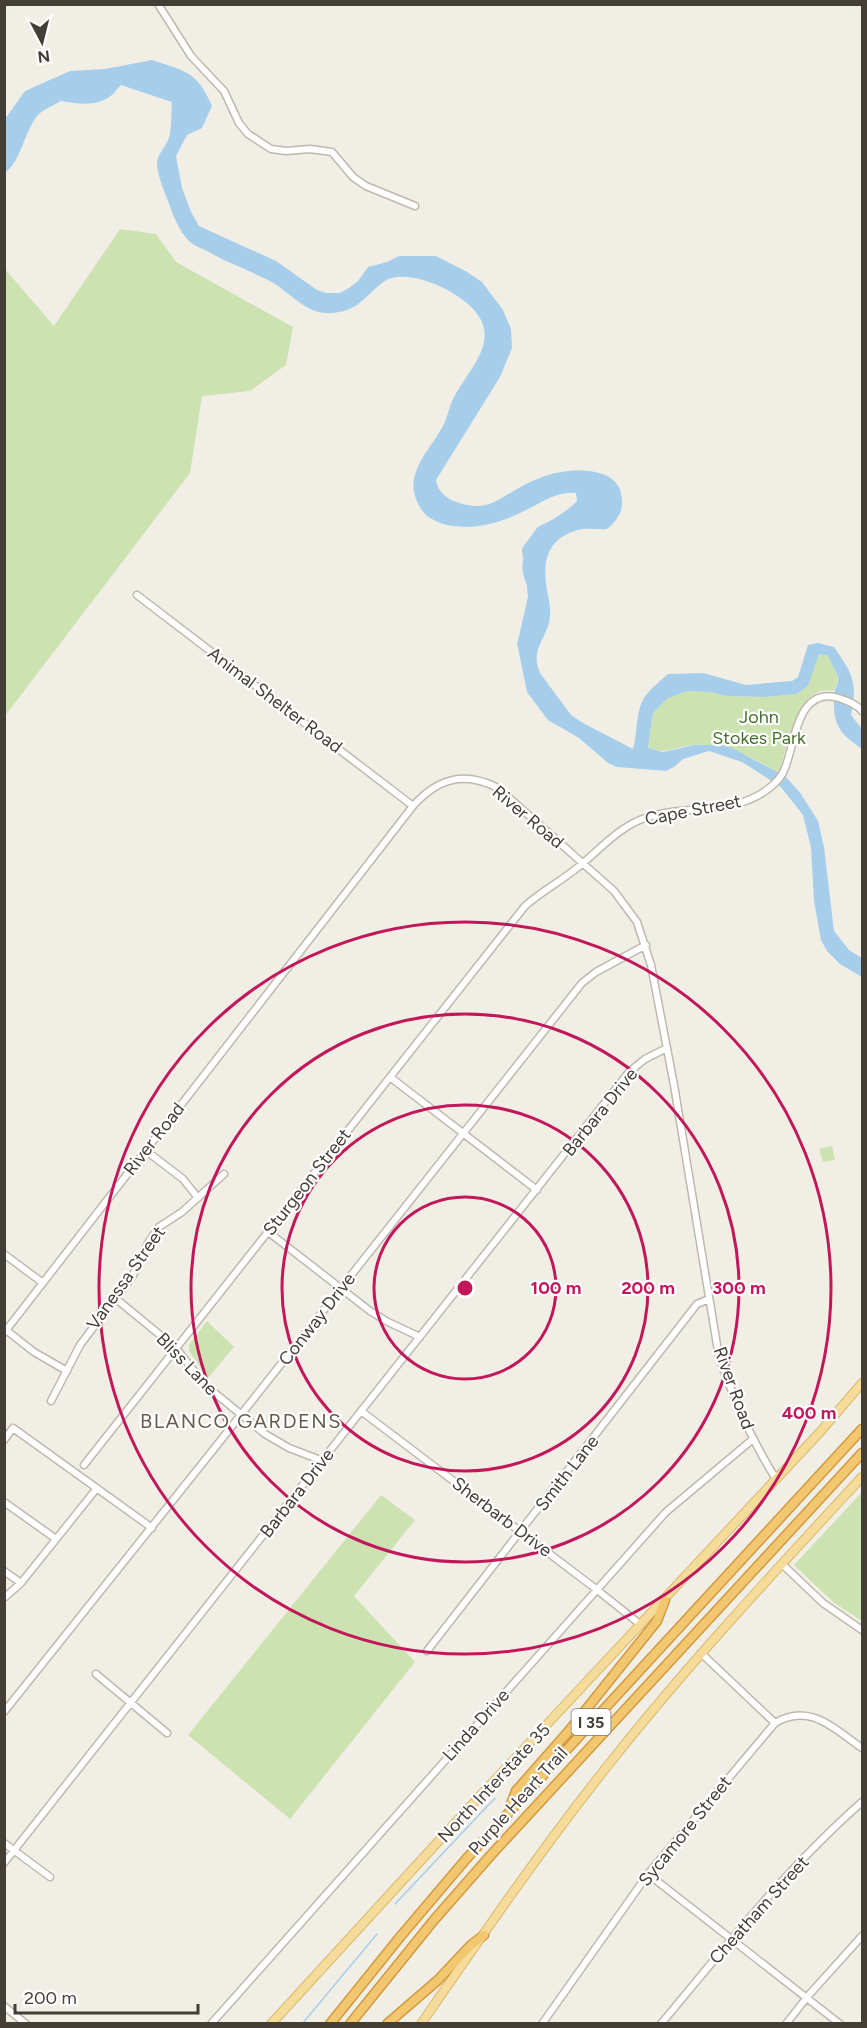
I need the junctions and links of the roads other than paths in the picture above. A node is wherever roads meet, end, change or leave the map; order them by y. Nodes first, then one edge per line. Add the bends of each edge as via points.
1 (158, 4) edge
2 (415, 206) dead end
3 (137, 595) dead end
4 (860, 708) edge
5 (413, 806) junction
6 (583, 863) junction
7 (531, 900) joint
8 (646, 945) junction
9 (667, 1048) junction
10 (390, 1077) junction
11 (464, 1134) junction
12 (145, 1150) junction
13 (224, 1174) dead end
14 (537, 1190) junction
15 (198, 1198) junction
16 (267, 1231) junction
17 (4, 1254) edge
18 (43, 1283) junction
19 (340, 1288) junction
20 (115, 1298) junction
21 (709, 1299) junction
22 (5, 1331) edge
23 (420, 1337) junction
24 (176, 1348) junction
25 (67, 1371) junction
26 (862, 1383) edge
27 (51, 1401) dead end
28 (361, 1411) junction
29 (243, 1415) junction
30 (862, 1429) edge
31 (753, 1439) junction
32 (4, 1440) edge
33 (862, 1453) edge
34 (322, 1461) junction
35 (84, 1465) dead end
36 (862, 1477) edge
37 (776, 1479) junction
38 (97, 1488) junction
39 (4, 1502) edge
40 (152, 1528) junction
41 (521, 1532) junction
42 (56, 1539) junction
43 (782, 1564) junction
44 (4, 1571) edge
45 (21, 1583) junction
46 (597, 1589) junction
47 (4, 1598) edge
48 (665, 1600) junction
49 (640, 1625) junction
50 (862, 1630) edge
51 (427, 1651) dead end
52 (701, 1653) junction
53 (96, 1674) dead end
54 (131, 1703) junction
55 (4, 1712) edge
56 (775, 1722) junction
57 (167, 1733) dead end
58 (862, 1748) edge
59 (862, 1802) edge
60 (508, 1812) junction
61 (4, 1843) edge
62 (15, 1851) junction
63 (4, 1863) edge
64 (648, 1874) junction
65 (50, 1877) dead end
66 (484, 1935) junction
67 (862, 1936) edge
68 (731, 1939) junction
69 (808, 1996) junction
70 (4, 2006) edge
71 (425, 2022) edge
72 (26, 2024) edge
73 (211, 2024) edge
74 (272, 2024) edge
75 (330, 2024) edge
76 (350, 2024) edge
77 (387, 2024) edge
78 (542, 2024) edge
79 (661, 2024) edge
80 (786, 2024) edge
81 (840, 2024) edge

1 - 2 street via 191,56 224,91 248,134 271,149 332,152 366,186
3 - 5 street, Animal Shelter Road
4 - 6 street, Cape Street via 831,696 814,702 799,720 783,772 774,785 737,804 660,814 637,821
5 - 6 street, River Road via 435,786 449,781 462,778 487,783 498,788
5 - 12 street, River Road
6 - 7 street, Cape Street
6 - 8 street, River Road via 629,908
7 - 10 street, Sturgeon Street
8 - 9 street, River Road
8 - 11 street, Conway Drive via 582,983
9 - 14 street, Barbara Drive via 629,1072
9 - 21 street, River Road
10 - 11 street
10 - 16 street, Sturgeon Street
11 - 14 street
11 - 19 street, Conway Drive
12 - 15 street via 183,1179
12 - 18 street, River Road
13 - 15 street, Vanessa Street
14 - 23 street, Barbara Drive
15 - 20 street, Vanessa Street via 159,1227 134,1275
16 - 19 street
16 - 24 street, Sturgeon Street
17 - 18 street
18 - 22 street, River Road
19 - 23 street via 388,1322
19 - 29 street, Conway Drive
20 - 24 street, Bliss Lane
20 - 25 street, Vanessa Street via 88,1332
21 - 31 street, River Road via 719,1357
21 - 41 street, Smith Lane via 697,1304
22 - 25 street
23 - 28 street, Barbara Drive
24 - 29 street, Bliss Lane via 205,1385
24 - 35 street, Sturgeon Street
25 - 27 street, Vanessa Street
26 - 37 main road, North Interstate 35
28 - 34 street, Barbara Drive
28 - 41 street, Sherbarb Drive
29 - 34 street, Bliss Lane via 277,1442
29 - 40 street, Conway Drive
30 - 60 highway, Purple Heart Trail / I 35
31 - 37 street, River Road
31 - 46 street, Linda Drive via 666,1512
32 - 38 street via 13,1428
33 - 76 highway, Purple Heart Trail / I 35 via 491,1855
34 - 54 street, Barbara Drive
36 - 43 main road
37 - 48 main road, North Interstate 35
38 - 40 street
38 - 42 street
39 - 42 street
40 - 55 street, Conway Drive
41 - 46 street, Sherbarb Drive
41 - 51 street, Smith Lane
42 - 45 street
43 - 50 street via 823,1603
43 - 52 main road
44 - 45 street
45 - 47 street
46 - 49 street, Sherbarb Drive
46 - 73 street, Linda Drive
48 - 49 main road, North Interstate 35
48 - 60 highway via 657,1621 516,1791
49 - 74 main road, North Interstate 35
52 - 56 street
52 - 66 main road via 612,1760
53 - 54 street
54 - 57 street
54 - 62 street, Barbara Drive
56 - 58 street via 798,1714 812,1716
56 - 64 street, Sycamore Street
59 - 68 street, Cheatham Street via 785,1878
60 - 75 highway, Purple Heart Trail / I 35
61 - 62 street
62 - 63 street, Barbara Drive
62 - 65 street
64 - 68 street
64 - 78 street, Sycamore Street
66 - 71 main road
66 - 77 highway
67 - 69 street
68 - 69 street
68 - 79 street, Cheatham Street
69 - 80 street
69 - 81 street
70 - 72 street

